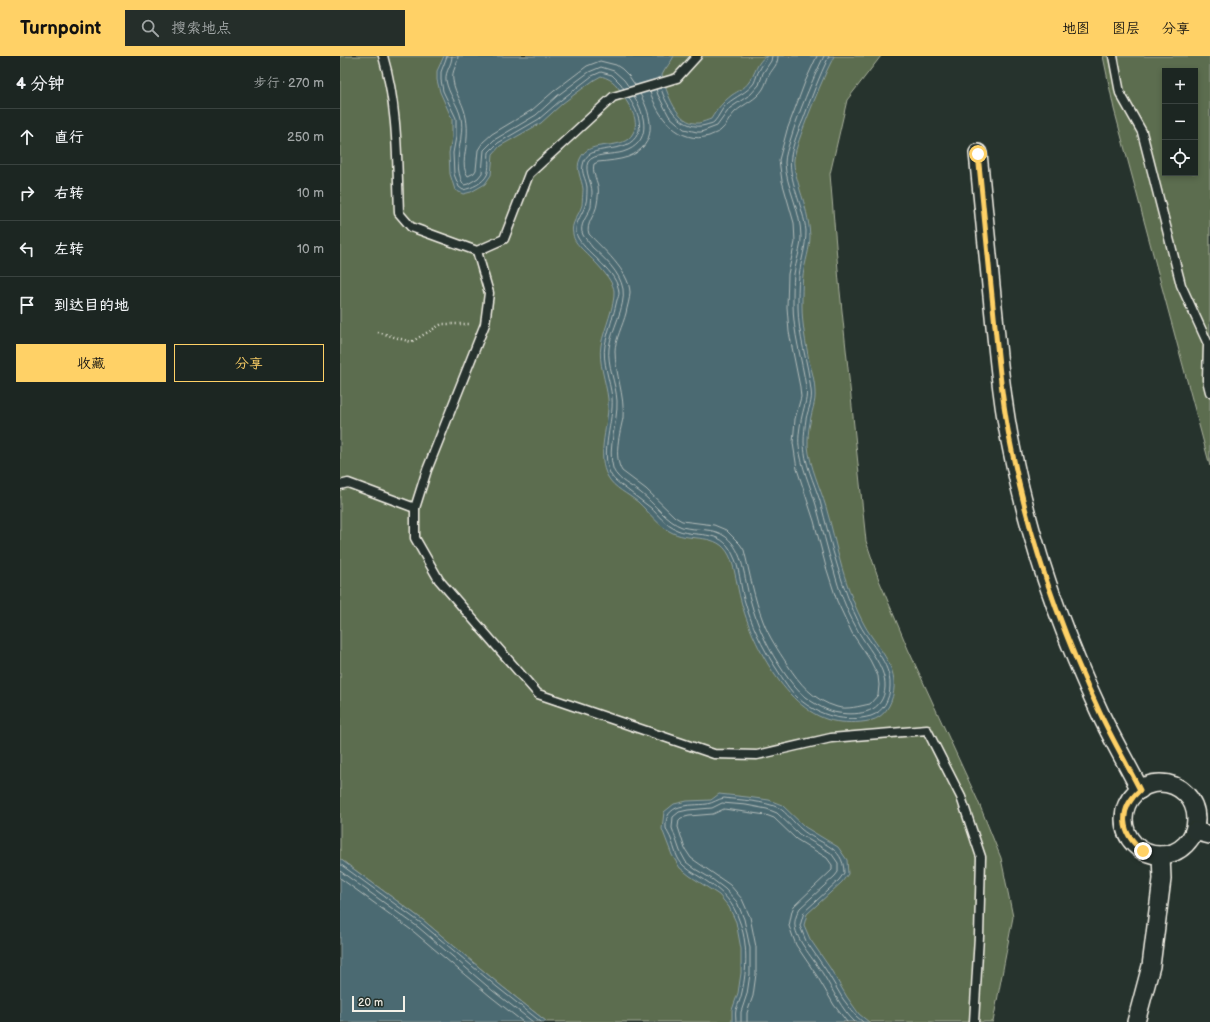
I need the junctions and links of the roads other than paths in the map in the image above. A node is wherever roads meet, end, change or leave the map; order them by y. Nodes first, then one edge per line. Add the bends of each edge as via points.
1 (384, 56) edge
2 (697, 56) edge
3 (1113, 56) edge
4 (978, 154) dead end
5 (477, 251) junction
6 (1210, 392) edge
7 (340, 485) edge
8 (415, 508) junction
9 (1140, 790) junction
10 (1202, 833) edge
11 (1161, 855) junction
12 (974, 1022) edge
13 (1136, 1022) edge

1 - 5 lane via 394,106 398,213 411,227
2 - 5 lane via 677,78 613,97 529,174 504,239
3 - 6 lane via 1120,93 1142,132 1181,285 1208,344 1207,380
4 - 9 street via 1004,408 1034,543 1070,643 1100,714
5 - 8 lane via 489,293 485,324 427,470
7 - 8 lane via 348,483
8 - 12 lane via 415,538 439,580 538,694 714,754 757,755 831,738 927,730 961,797 981,857
9 - 10 street via 1149,785 1159,784 1178,788 1192,802 1196,822
9 - 11 street via 1133,796 1127,808 1124,821 1126,830 1136,846 1143,851
10 - 11 street via 1190,839 1178,850
11 - 13 street via 1162,879 1152,966

